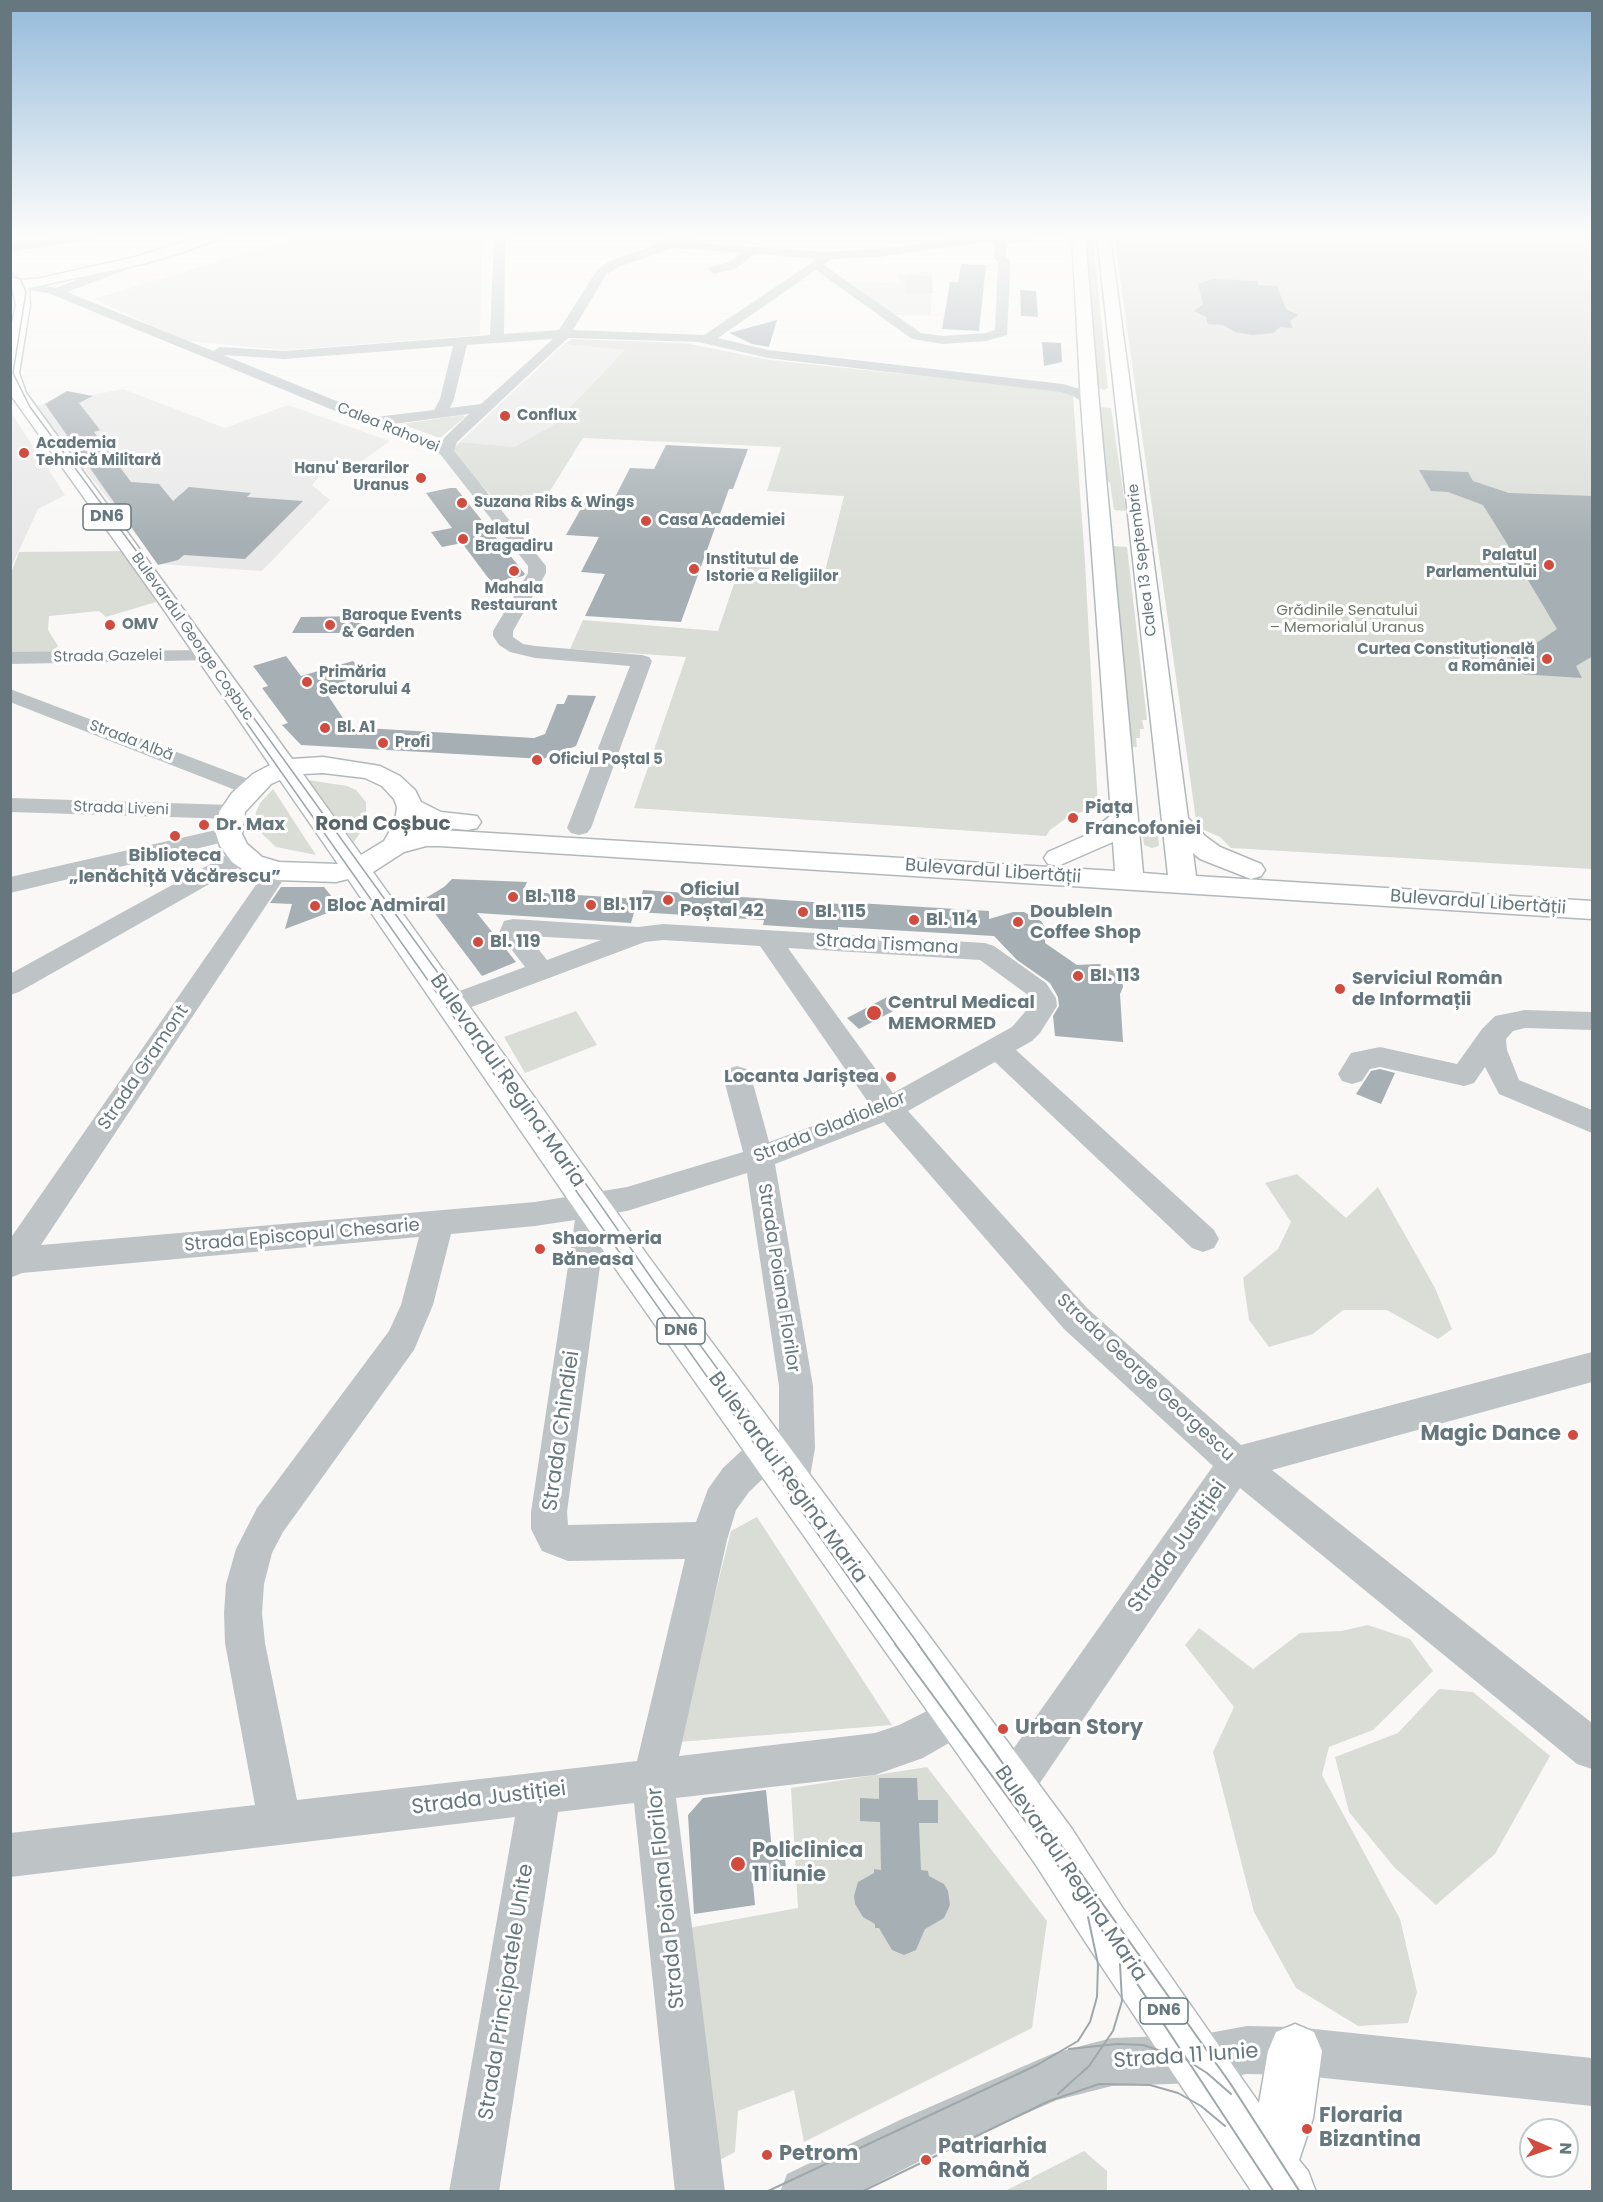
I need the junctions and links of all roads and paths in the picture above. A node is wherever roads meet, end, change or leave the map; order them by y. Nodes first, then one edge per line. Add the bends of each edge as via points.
1 (16, 339) edge
2 (169, 339) edge
3 (488, 339) edge
4 (560, 339) edge
5 (701, 339) edge
6 (708, 339) joint
7 (1086, 339) edge
8 (1116, 339) edge
9 (461, 341) junction
10 (194, 349) junction
11 (285, 356) junction
12 (11, 365) edge
13 (245, 370) junction
14 (11, 378) edge
15 (1089, 393) junction
16 (1124, 401) junction
17 (485, 408) junction
18 (439, 414) junction
19 (373, 422) junction
20 (446, 451) junction
21 (1099, 512) junction
22 (1138, 514) junction
23 (1101, 536) junction
24 (1141, 538) junction
25 (205, 656) junction
26 (10, 658) edge
27 (10, 694) edge
28 (285, 767) junction
29 (251, 788) junction
30 (10, 805) edge
31 (410, 807) junction
32 (1124, 817) junction
33 (1174, 818) junction
34 (579, 828) junction
35 (234, 834) junction
36 (394, 846) junction
37 (1058, 858) junction
38 (356, 870) junction
39 (1251, 870) junction
40 (1129, 871) junction
41 (278, 872) junction
42 (1181, 874) junction
43 (10, 885) edge
44 (1593, 893) edge
45 (1593, 910) edge
46 (642, 934) junction
47 (767, 938) junction
48 (542, 971) junction
49 (10, 986) edge
50 (452, 1004) junction
51 (1593, 1022) edge
52 (1492, 1036) junction
53 (998, 1048) junction
54 (1352, 1074) dead end
55 (737, 1076) dead end
56 (1464, 1076) junction
57 (1509, 1087) junction
58 (888, 1109) junction
59 (1593, 1122) edge
60 (759, 1158) junction
61 (593, 1205) junction
62 (438, 1224) junction
63 (1203, 1239) dead end
64 (11, 1262) edge
65 (1593, 1367) edge
66 (768, 1450) junction
67 (1236, 1463) junction
68 (791, 1483) junction
69 (708, 1540) junction
70 (959, 1715) junction
71 (1593, 1749) edge
72 (653, 1780) junction
73 (1012, 1787) junction
74 (540, 1793) junction
75 (280, 1824) junction
76 (10, 1855) edge
77 (1295, 2051) junction
78 (1198, 2059) junction
79 (1593, 2082) edge
80 (1278, 2178) edge
81 (474, 2192) edge
82 (700, 2192) edge
83 (806, 2192) edge

1 - 12 main road, Bulevardul George Coșbuc / DN6
2 - 10 street, Calea Rahovei
3 - 9 street
4 - 17 street
5 - 6 street
6 - 15 street via 768,354
7 - 15 main road
8 - 16 main road, Calea 13 Septembrie
9 - 11 street
9 - 18 street via 447,399
10 - 11 street
10 - 13 street, Calea Rahovei
11 - 13 street
12 - 14 main road, Bulevardul George Coșbuc / DN6
13 - 19 street, Calea Rahovei
14 - 25 main road, Bulevardul George Coșbuc / DN6 via 27,407
15 - 16 street via 1103,393
15 - 21 main road
16 - 22 main road, Calea 13 Septembrie
17 - 18 street
17 - 20 street via 450,440
18 - 19 street
19 - 20 street, Calea Rahovei
20 - 34 street, Calea Rahovei via 537,566 537,573 503,631 506,641 536,652 642,661
21 - 22 main road
21 - 23 main road
22 - 24 main road, Calea 13 Septembrie
23 - 24 main road
23 - 32 main road
24 - 33 main road, Calea 13 Septembrie
25 - 26 street, Strada Gazelei
25 - 28 main road, Bulevardul George Coșbuc / DN6
27 - 29 street, Strada Albă
28 - 29 main road
28 - 31 main road via 343,766 371,771 391,781 406,796
28 - 38 main road, Bulevardul Regina Maria / DN6
29 - 35 main road
30 - 35 street, Strada Liveni
31 - 34 main road, Bulevardul Libertății via 449,821
31 - 36 main road via 408,822
32 - 37 main road via 1099,840
32 - 40 main road
33 - 39 main road via 1210,853
33 - 42 main road, Calea 13 Septembrie
34 - 37 main road, Bulevardul Libertății
35 - 41 main road via 252,863
35 - 43 street
35 - 49 street
36 - 38 main road
36 - 40 main road, Bulevardul Libertății via 440,838
37 - 40 main road, Bulevardul Libertății
38 - 41 main road via 324,874
38 - 50 main road, Bulevardul Regina Maria / DN6
39 - 42 main road, Bulevardul Libertății
39 - 44 main road, Bulevardul Libertății
40 - 42 main road, Bulevardul Libertății
41 - 64 street, Strada Gramont
42 - 45 main road, Bulevardul Libertății
46 - 47 street, Strada Tismana
46 - 48 street, Strada Tismana
46 - 48 street, Strada Tismana via 513,927 512,933
47 - 53 street, Strada Tismana via 974,950 993,956 1037,989 1044,1001 1042,1011 1027,1030
47 - 58 street, Strada George Georgescu
48 - 50 street, Strada Tismana
50 - 61 main road, Bulevardul Regina Maria / DN6
51 - 52 street via 1525,1018 1505,1023
52 - 56 street
52 - 57 street via 1500,1073
53 - 58 street, Strada Gladiolelor
53 - 63 street
54 - 56 street via 1361,1060 1380,1057
55 - 60 street, Strada Poiana Florilor
56 - 57 street
57 - 59 street
58 - 60 street, Strada Gladiolelor
58 - 67 street, Strada George Georgescu via 1076,1318
60 - 61 street, Strada Gladiolelor via 627,1199
60 - 68 street, Strada Poiana Florilor via 796,1386 797,1448
61 - 62 street, Strada Episcopul Chesarie
61 - 66 main road, Bulevardul Regina Maria / DN6
61 - 69 street, Strada Chindiei via 549,1529 555,1539 568,1543
62 - 64 street, Strada Episcopul Chesarie
62 - 75 street via 417,1305 402,1340 270,1520 255,1549 245,1584 245,1643
65 - 67 street, Strada Justiției
66 - 68 main road, Bulevardul Regina Maria / DN6
66 - 69 street, Strada Poiana Florilor via 736,1480 721,1501
67 - 71 street, Strada George Georgescu
67 - 73 street, Strada Justiției
68 - 70 main road, Bulevardul Regina Maria / DN6
69 - 72 street, Strada Poiana Florilor
70 - 72 street, Strada Justiției via 908,1743 875,1754
70 - 73 main road, Bulevardul Regina Maria / DN6
72 - 74 street, Strada Justiției
72 - 82 street, Strada Poiana Florilor
73 - 78 main road, Bulevardul Regina Maria / DN6
74 - 75 street, Strada Justiției
74 - 81 street, Strada Principatele Unite
75 - 76 street, Strada Justiției
77 - 78 street, Strada 11 Iunie via 1247,2050
77 - 79 street, Strada 11 Iunie
77 - 80 main road
78 - 80 main road, Bulevardul Regina Maria / DN6
78 - 83 street, Strada 11 Iunie via 1112,2062 1054,2077 919,2136

